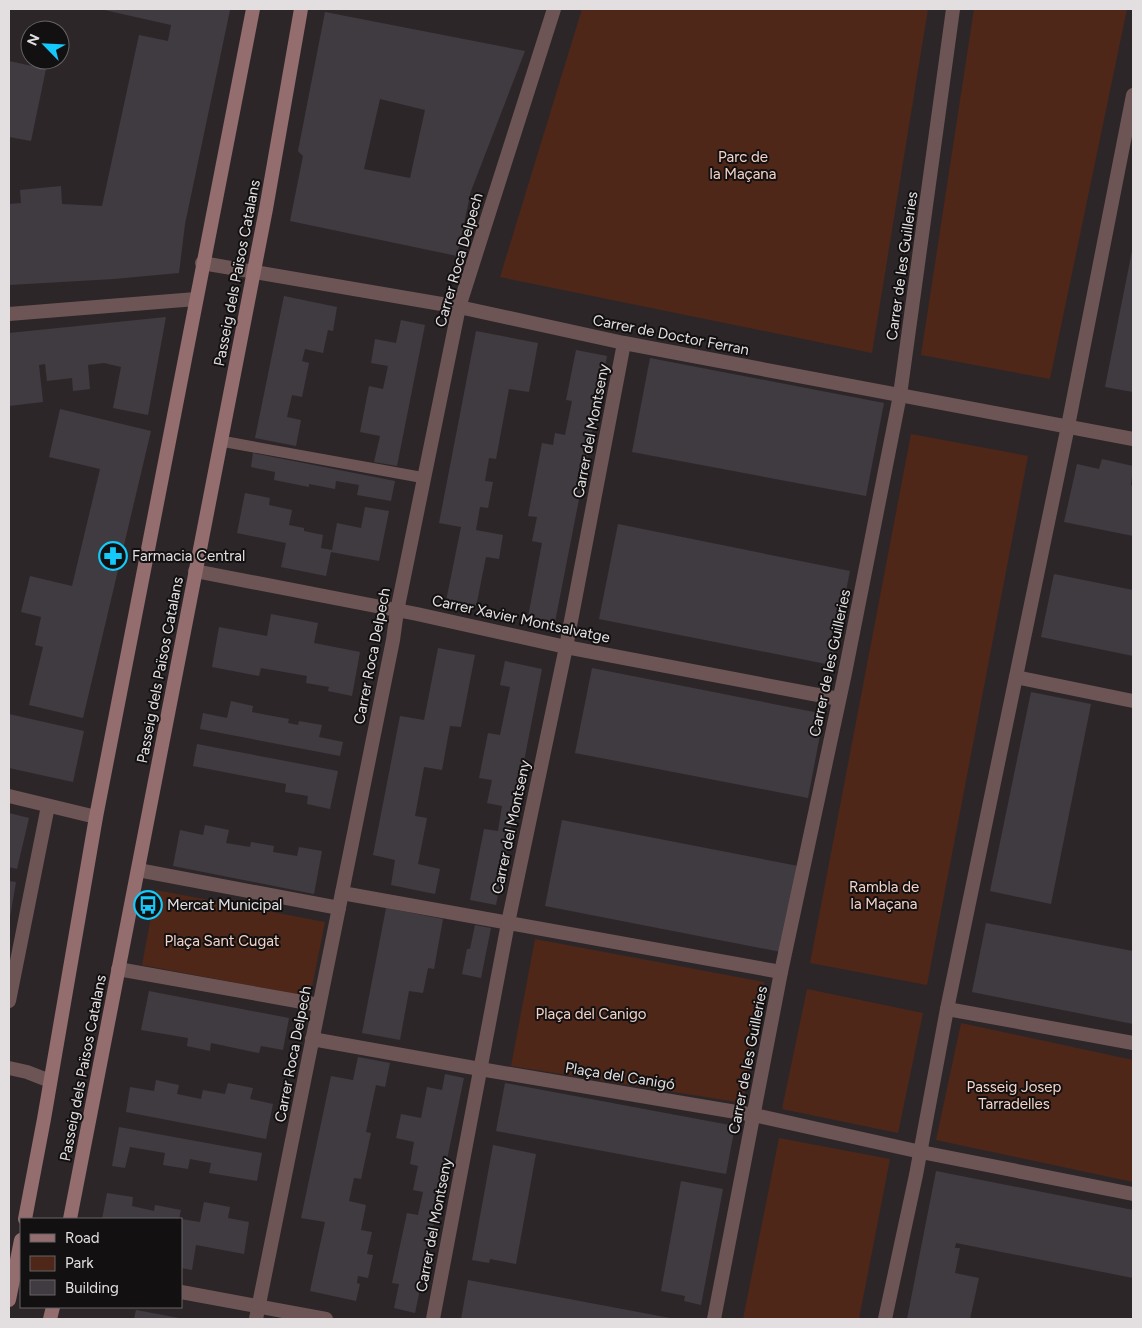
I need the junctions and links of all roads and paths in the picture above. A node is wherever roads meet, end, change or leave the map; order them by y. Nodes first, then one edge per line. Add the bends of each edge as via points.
1 (253, 9) edge
2 (301, 9) edge
3 (554, 9) edge
4 (953, 9) edge
5 (1133, 96) edge
6 (202, 263) junction
7 (253, 273) junction
8 (196, 300) junction
9 (459, 307) junction
10 (9, 314) edge
11 (624, 343) junction
12 (900, 395) junction
13 (1068, 426) junction
14 (1133, 439) edge
15 (221, 441) junction
16 (425, 478) junction
17 (195, 572) junction
18 (397, 611) junction
19 (566, 647) junction
20 (1016, 677) junction
21 (839, 699) junction
22 (1133, 702) edge
23 (9, 796) edge
24 (48, 806) junction
25 (96, 817) junction
26 (138, 870) junction
27 (342, 893) junction
28 (338, 908) junction
29 (508, 923) junction
30 (118, 969) junction
31 (781, 972) junction
32 (9, 1001) edge
33 (319, 1005) junction
34 (948, 1009) junction
35 (312, 1039) junction
36 (1133, 1043) edge
37 (9, 1068) edge
38 (480, 1069) junction
39 (50, 1081) junction
40 (754, 1115) junction
41 (921, 1152) junction
42 (1133, 1194) edge
43 (25, 1218) edge
44 (70, 1218) edge
45 (20, 1245) edge
46 (182, 1292) edge
47 (9, 1300) edge
48 (257, 1313) edge
49 (326, 1319) edge
50 (433, 1319) edge
51 (714, 1319) edge
52 (885, 1319) edge

1 - 6 main road
2 - 7 main road, Passeig dels Països Catalans
3 - 9 street, Carrer Roca Delpech
4 - 12 street, Carrer de les Guilleries
5 - 13 street
6 - 7 street, Carrer de Doctor Ferran
6 - 8 main road
7 - 9 street, Carrer de Doctor Ferran
7 - 15 main road, Passeig dels Països Catalans
8 - 10 street
8 - 25 main road
9 - 11 street, Carrer de Doctor Ferran
9 - 16 street, Carrer Roca Delpech
11 - 12 street, Carrer de Doctor Ferran
11 - 19 street, Carrer del Montseny
12 - 13 street, Carrer de Doctor Ferran
12 - 21 street, Carrer de les Guilleries
13 - 14 street, Carrer de Doctor Ferran
13 - 20 street
15 - 16 lane
15 - 17 main road, Passeig dels Països Catalans
16 - 18 street, Carrer Roca Delpech
17 - 18 street, Carrer Xavier Montsalvatge
17 - 26 main road, Passeig dels Països Catalans
18 - 19 street, Carrer Xavier Montsalvatge
18 - 27 street, Carrer Roca Delpech
19 - 21 street, Carrer Xavier Montsalvatge
19 - 29 street, Carrer del Montseny
20 - 22 street
20 - 34 street
21 - 31 street, Carrer de les Guilleries
23 - 24 street
24 - 25 street
24 - 32 street
25 - 39 main road
26 - 28 street
26 - 30 main road, Passeig dels Països Catalans
27 - 28 street, Carrer Roca Delpech
27 - 29 street
28 - 33 street, Carrer Roca Delpech
29 - 31 street
29 - 38 street, Carrer del Montseny
30 - 33 street
30 - 44 main road, Passeig dels Països Catalans
31 - 40 street, Carrer de les Guilleries
33 - 35 street, Carrer Roca Delpech
34 - 36 street
34 - 41 street
35 - 38 street, Plaça del Canigó
35 - 48 street, Carrer Roca Delpech
37 - 39 street
38 - 40 street, Plaça del Canigó
38 - 50 street, Carrer del Montseny
39 - 43 main road
40 - 41 street
40 - 51 street, Carrer de les Guilleries
41 - 42 street
41 - 52 street
45 - 47 main road
46 - 48 street
48 - 49 street via 269,1308

